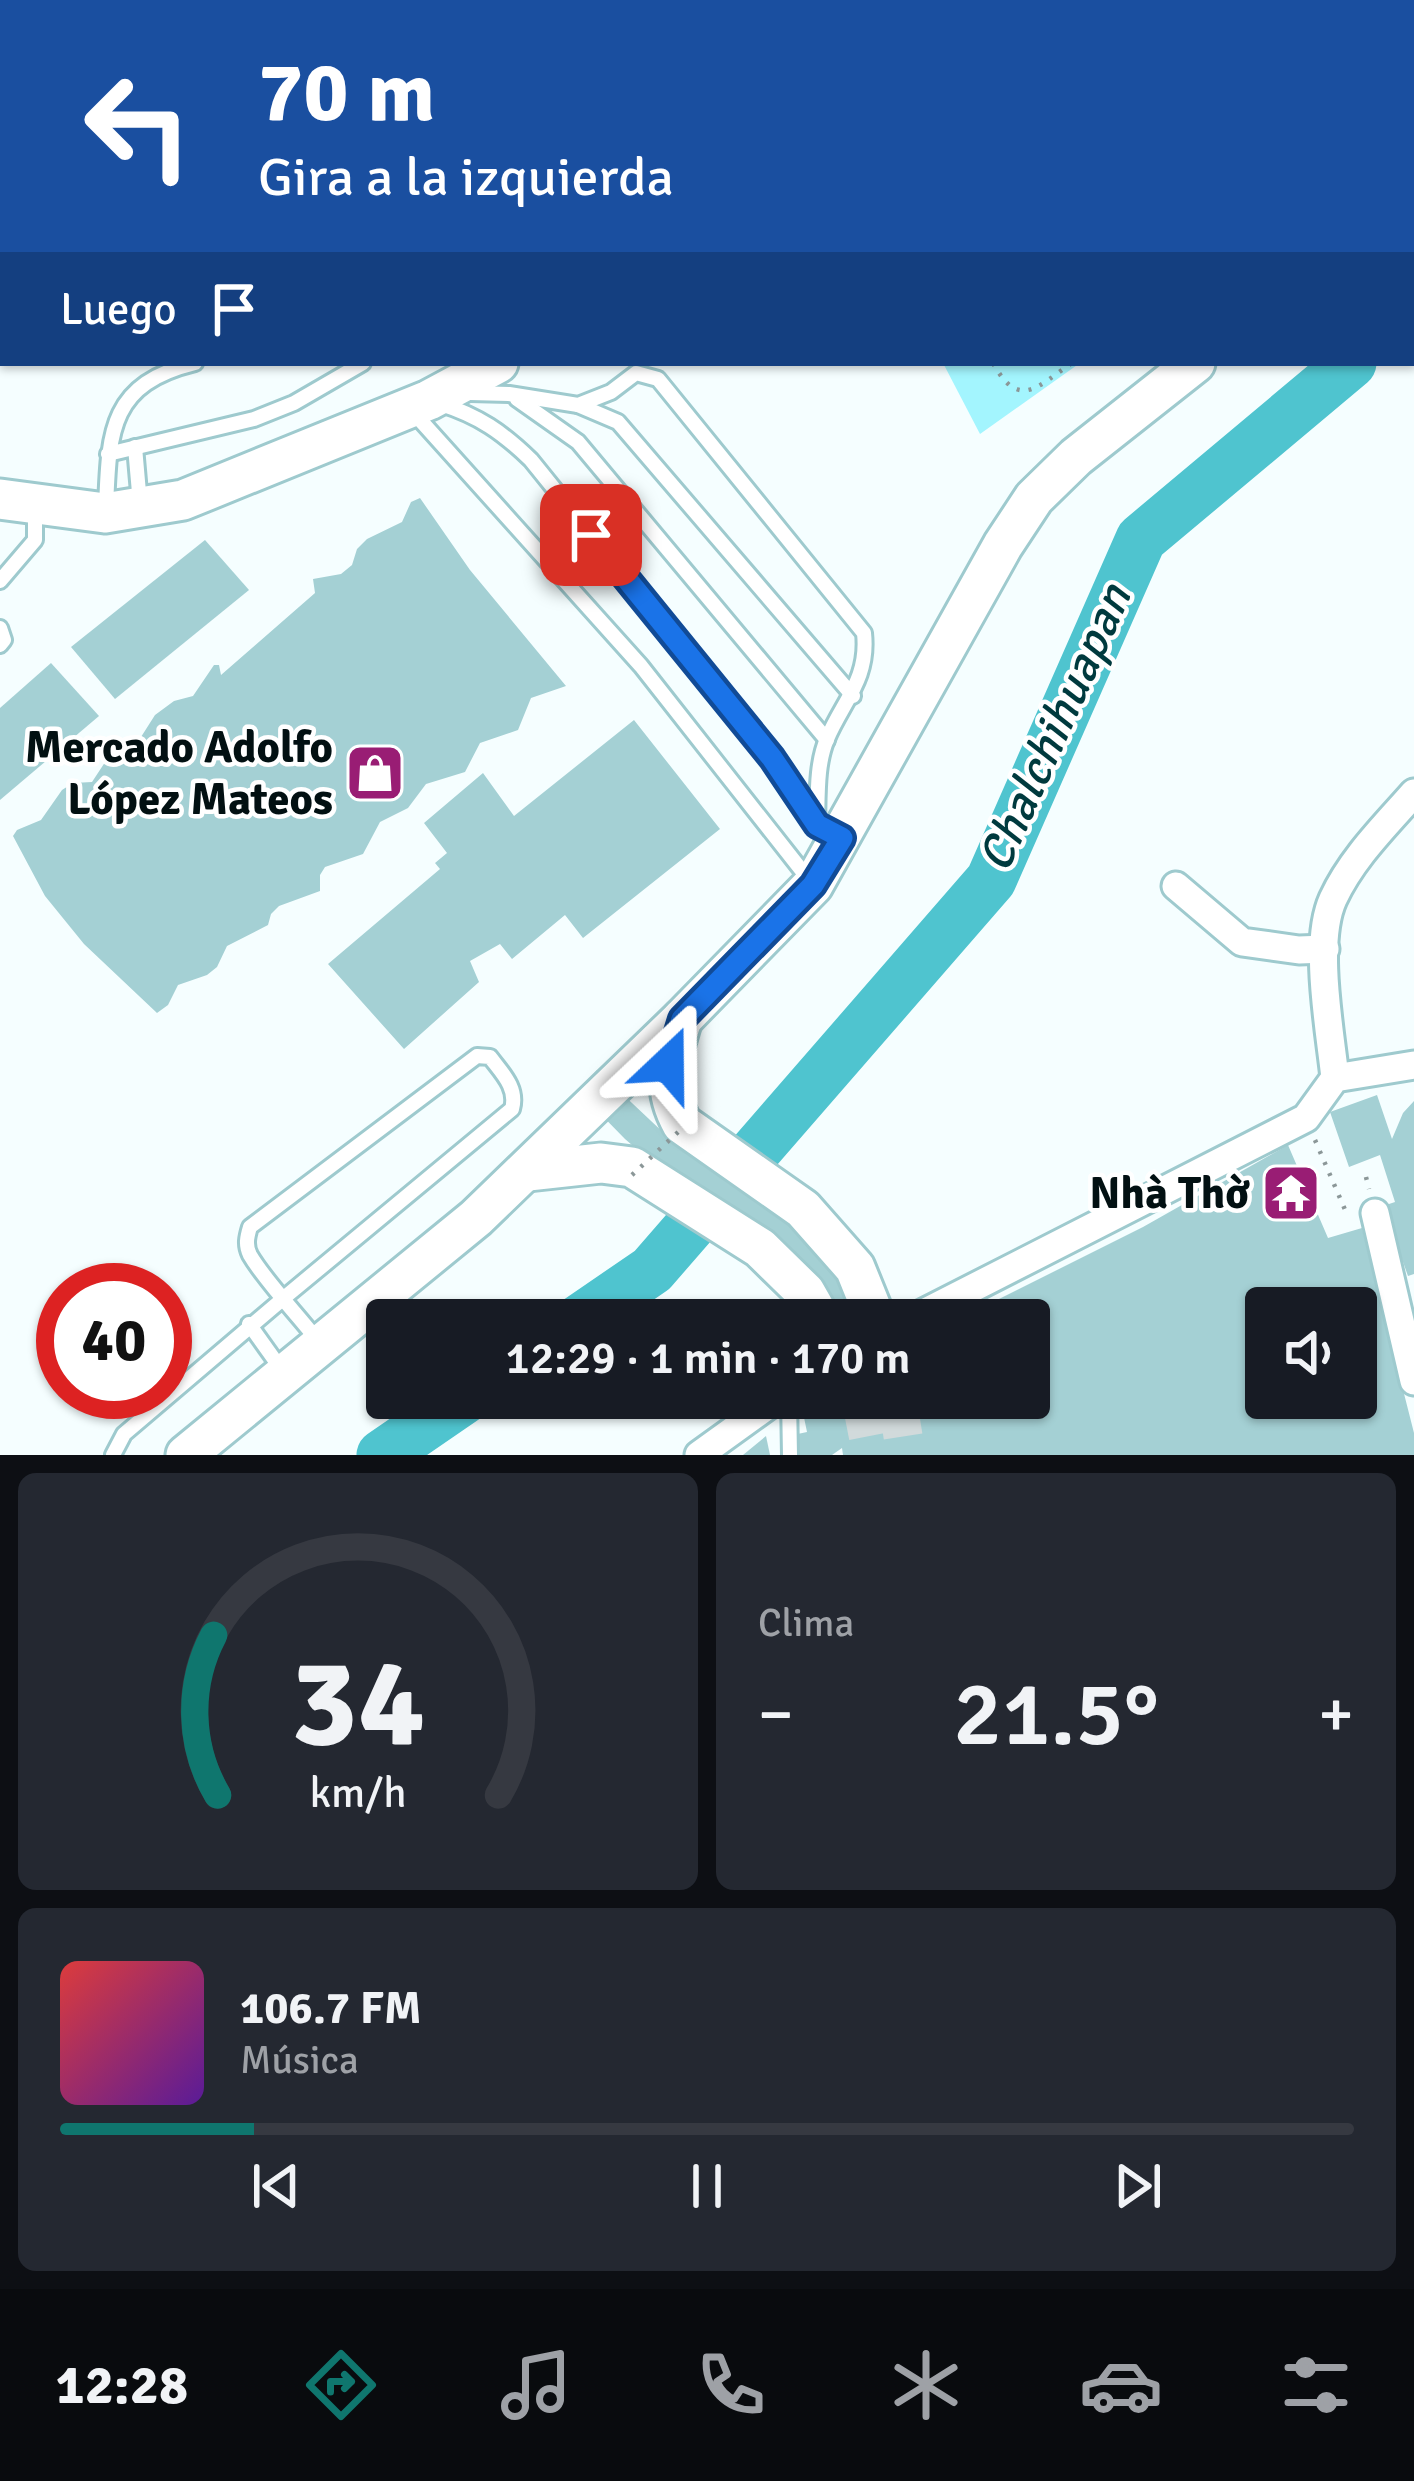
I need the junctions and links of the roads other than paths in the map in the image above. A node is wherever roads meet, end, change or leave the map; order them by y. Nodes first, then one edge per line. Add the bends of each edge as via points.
1 (188, 366) edge
2 (358, 366) edge
3 (1188, 366) edge
4 (504, 378) edge
5 (1156, 380) edge
6 (419, 404) junction
7 (578, 405) junction
8 (135, 447) junction
9 (108, 454) junction
10 (17, 503) edge
11 (123, 511) junction
12 (0, 581) edge
13 (0, 628) edge
14 (0, 645) edge
15 (854, 696) junction
16 (826, 740) junction
17 (1414, 793) edge
18 (830, 831) junction
19 (813, 885) junction
20 (1176, 886) dead end
21 (1325, 949) junction
22 (682, 1019) junction
23 (1414, 1065) edge
24 (1336, 1078) junction
25 (528, 1171) junction
26 (1362, 1217) road end
27 (1404, 1290) edge
28 (285, 1297) junction
29 (809, 1299) edge
30 (868, 1299) edge
31 (951, 1299) edge
32 (249, 1324) junction
33 (321, 1345) junction
34 (285, 1374) junction
35 (1414, 1381) edge
36 (749, 1419) edge
37 (789, 1419) edge
38 (113, 1455) edge
39 (186, 1455) edge
40 (699, 1455) edge
41 (790, 1455) edge

1 - 9 lane via 133,390
2 - 8 lane via 254,419
3 - 5 main road
4 - 6 main road
4 - 7 lane
4 - 16 lane via 578,442
5 - 18 main road via 1034,499
6 - 11 main road via 183,500
6 - 18 lane via 475,415 531,460
6 - 19 lane
7 - 15 lane via 618,422
7 - 15 lane via 636,373 658,379 864,633
8 - 9 lane
8 - 11 lane
9 - 11 lane
10 - 11 main road
10 - 12 lane via 38,528
13 - 14 lane
15 - 16 lane
16 - 18 lane via 818,778
17 - 21 street via 1347,874 1331,903
18 - 19 main road
19 - 22 main road
20 - 21 street via 1242,942
21 - 24 street
22 - 25 main road
22 - 30 main road via 668,1064 671,1104 682,1124 802,1209 855,1268
23 - 24 street
24 - 31 street via 1306,1118
25 - 29 main road via 632,1167 760,1248
25 - 33 main road
26 - 27 street
27 - 35 street
28 - 28 lane via 512,1109 512,1087 490,1057 477,1056 250,1227 250,1254
28 - 32 lane
28 - 33 lane
32 - 34 lane
32 - 38 lane via 124,1434
33 - 34 main road
34 - 39 main road
36 - 40 street
37 - 41 lane

